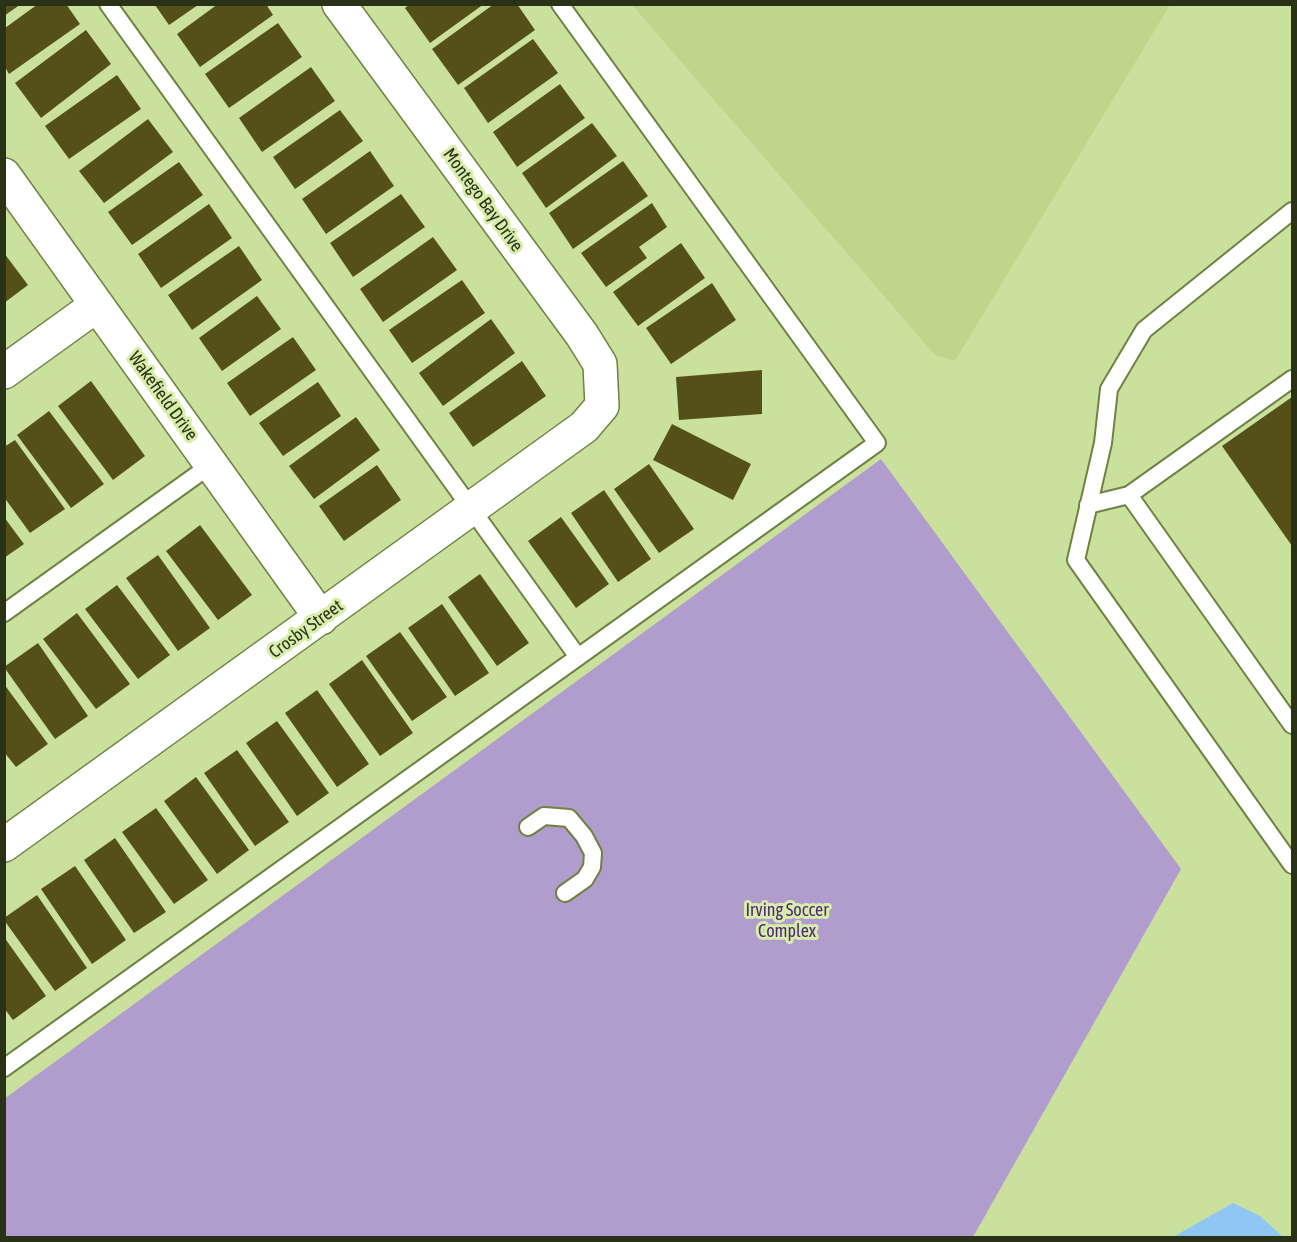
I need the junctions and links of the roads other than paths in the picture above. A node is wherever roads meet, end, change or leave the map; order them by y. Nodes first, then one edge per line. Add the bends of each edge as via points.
1 (108, 4) edge
2 (339, 4) edge
3 (560, 4) edge
4 (4, 175) edge
5 (1293, 210) edge
6 (97, 304) junction
7 (4, 372) edge
8 (1293, 379) edge
9 (602, 405) joint
10 (212, 464) junction
11 (1130, 495) junction
12 (1088, 505) junction
13 (472, 508) junction
14 (4, 613) edge
15 (321, 618) junction
16 (578, 657) junction
17 (1293, 725) edge
18 (528, 827) dead end
19 (4, 845) edge
20 (1293, 865) edge
21 (566, 893) dead end
22 (4, 1068) edge

1 - 13 lane
2 - 9 street, Montego Bay Drive via 582,335 600,364
3 - 16 lane via 877,443
4 - 6 street, Wakefield Drive
5 - 12 lane via 1144,330 1109,389 1103,443
6 - 7 street
6 - 10 street, Wakefield Drive
8 - 11 lane
9 - 13 street, Crosby Street via 584,427
10 - 14 lane
10 - 15 street, Wakefield Drive
11 - 12 lane
11 - 17 lane
12 - 20 lane via 1076,560
13 - 15 street, Crosby Street
13 - 16 lane
15 - 19 street, Crosby Street
16 - 22 lane
18 - 21 lane via 544,816 569,818 584,836 593,853 592,867 585,879

